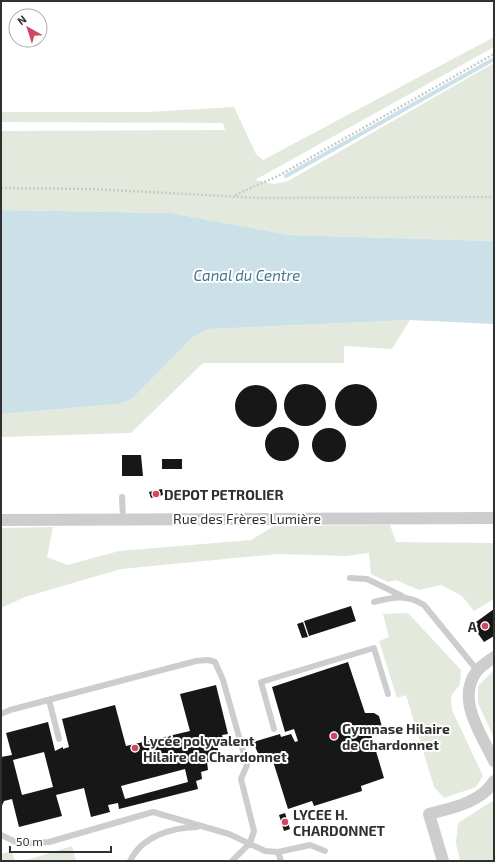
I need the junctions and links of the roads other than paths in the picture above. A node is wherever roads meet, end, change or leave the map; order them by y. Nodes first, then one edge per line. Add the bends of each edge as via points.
1 (122, 497) dead end
2 (123, 518) junction
3 (494, 518) edge
4 (1, 520) edge
5 (350, 578) dead end
6 (404, 596) junction
7 (374, 602) dead end
8 (494, 657) edge
9 (477, 670) junction
10 (388, 694) dead end
11 (49, 700) junction
12 (1, 714) edge
13 (274, 729) dead end
14 (59, 739) dead end
15 (494, 761) edge
16 (494, 781) edge
17 (200, 827) junction
18 (1, 835) edge
19 (250, 843) junction
20 (325, 851) dead end
21 (278, 852) junction
22 (130, 861) edge
23 (232, 861) edge
24 (281, 861) edge
25 (443, 861) edge

1 - 2 lane
2 - 3 street, Rue des Frères Lumière
2 - 4 street, Rue des Frères Lumière
5 - 6 lane via 367,580
6 - 7 lane
6 - 9 lane via 414,598 424,605
8 - 9 street
9 - 15 street via 471,681 468,703
10 - 13 lane via 374,648 261,682
11 - 12 lane
11 - 14 lane
11 - 19 lane via 196,661 215,662 223,680 247,764 240,779 254,831
16 - 25 street via 489,789 472,800 429,814
17 - 18 lane via 153,812 49,842 20,844
17 - 19 lane via 229,834
17 - 22 lane via 183,827 154,837 141,844
19 - 21 lane via 265,851
19 - 23 lane
20 - 21 lane via 310,845
21 - 24 lane

